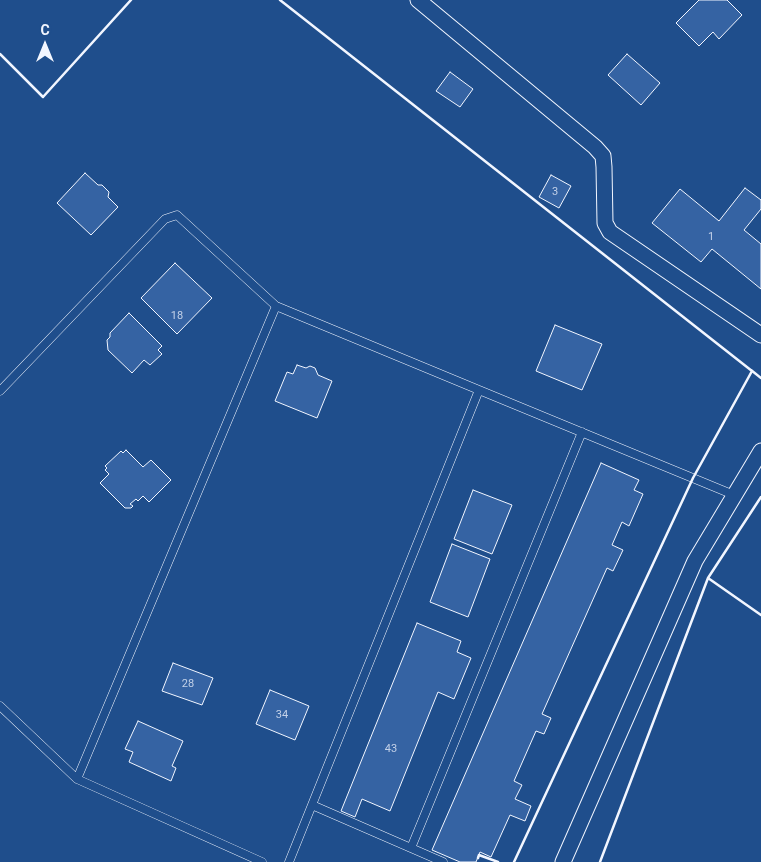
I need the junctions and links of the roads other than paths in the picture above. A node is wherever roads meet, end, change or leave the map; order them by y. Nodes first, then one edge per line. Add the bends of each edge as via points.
1 (418, 0) edge
2 (276, 306) junction
3 (761, 335) edge
4 (479, 390) junction
5 (0, 391) edge
6 (582, 432) junction
7 (761, 450) edge
8 (734, 495) junction
9 (0, 706) edge
10 (77, 779) junction
11 (312, 805) junction
12 (411, 848) junction
13 (262, 862) edge
14 (289, 862) edge
15 (443, 862) edge
16 (563, 862) edge

1 - 3 street via 596,147 604,162 605,223 610,232
2 - 4 lane
2 - 5 lane via 177,214 164,219
2 - 10 lane
4 - 6 lane
4 - 11 lane
6 - 8 lane
6 - 12 lane
7 - 8 street
8 - 16 street via 695,561
9 - 10 lane
10 - 13 lane
11 - 12 lane
11 - 14 lane
12 - 15 lane

